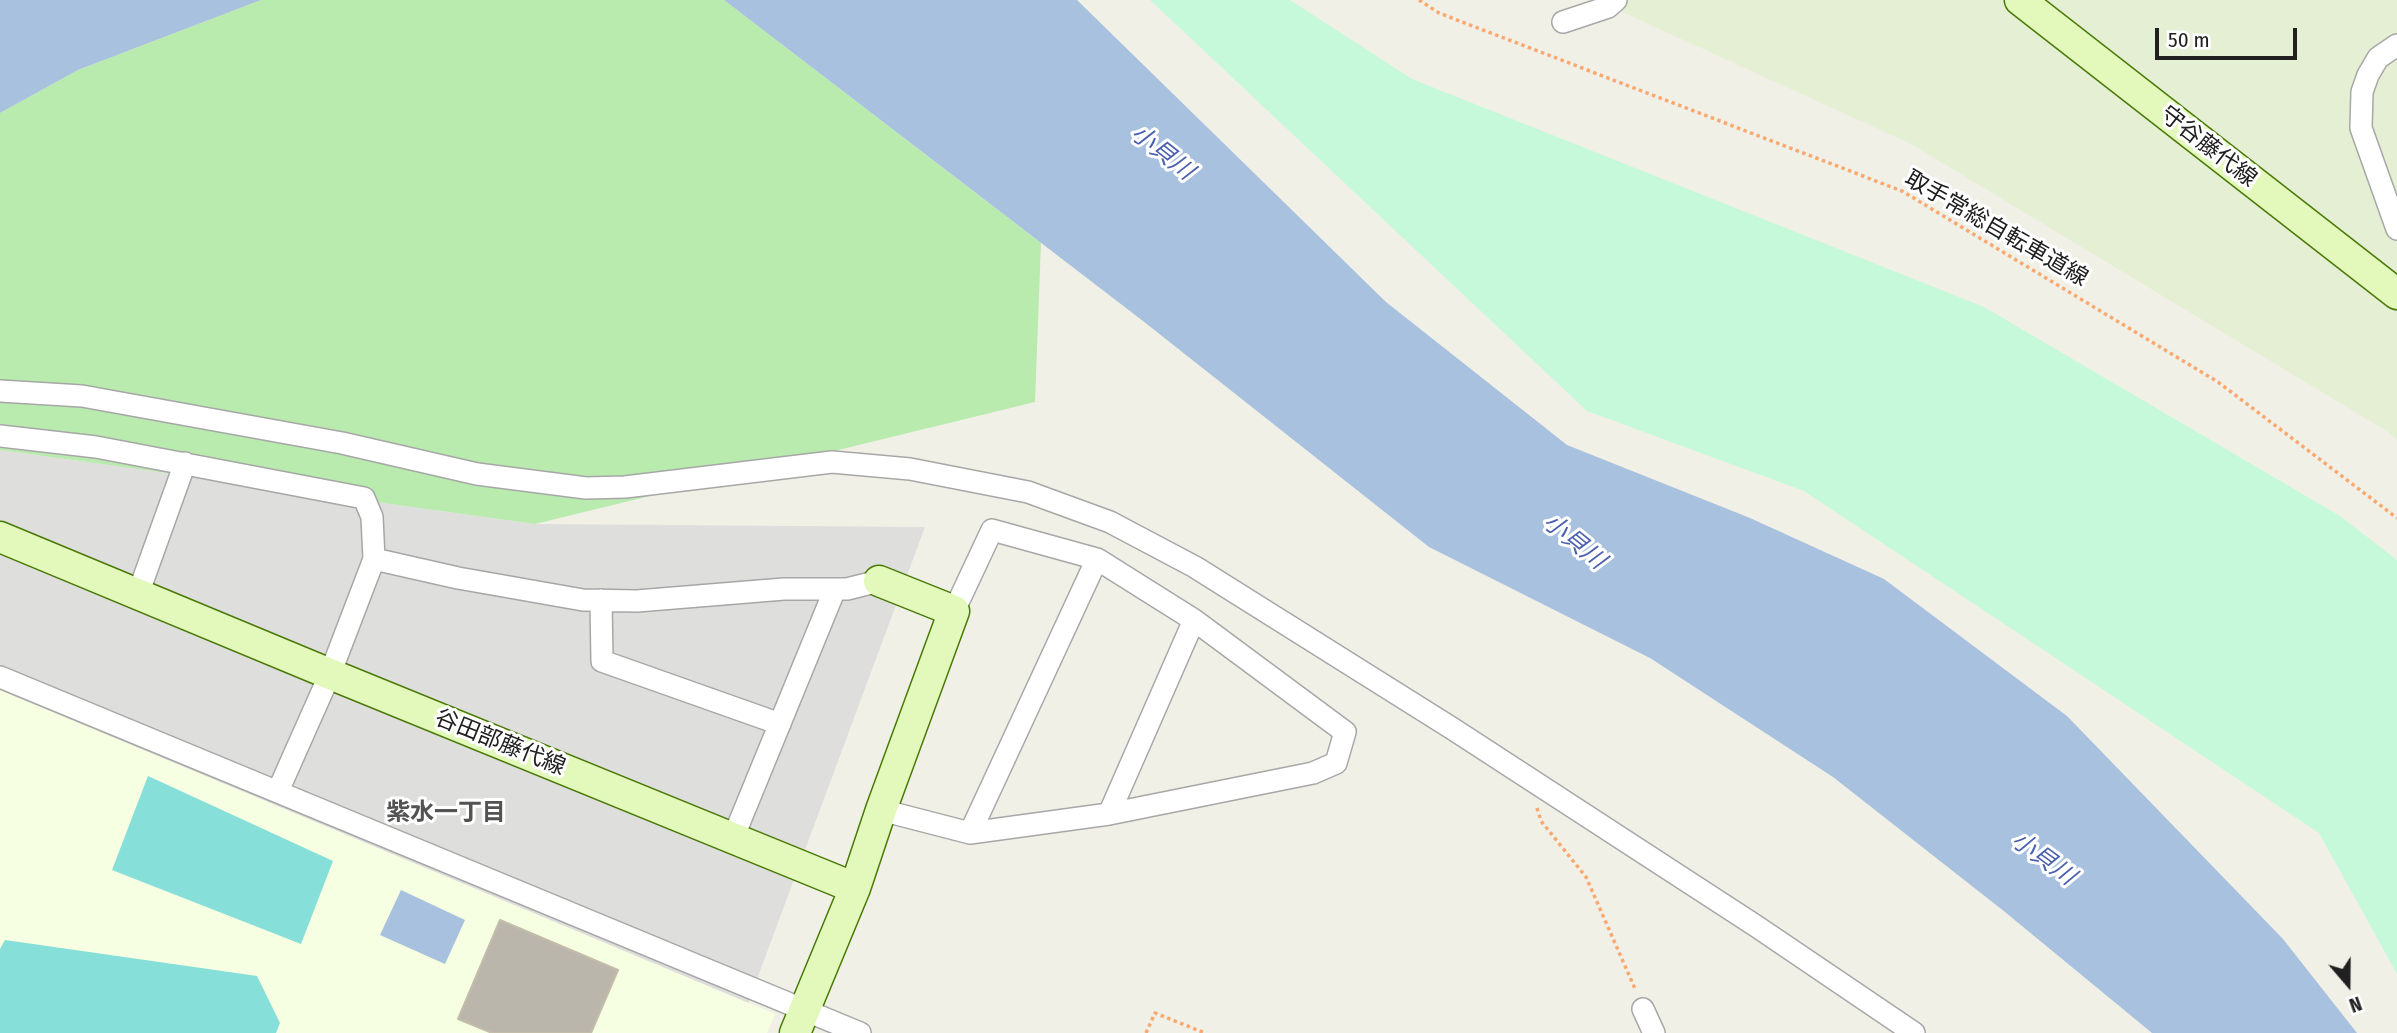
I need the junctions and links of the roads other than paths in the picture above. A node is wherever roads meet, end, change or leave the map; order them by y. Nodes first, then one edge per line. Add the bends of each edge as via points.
1 (1616, 0) edge
2 (2020, 0) edge
3 (1563, 22) dead end
4 (2397, 45) edge
5 (2397, 229) edge
6 (2397, 294) edge
7 (0, 391) edge
8 (0, 436) edge
9 (185, 463) junction
10 (0, 537) edge
11 (374, 559) junction
12 (1097, 559) junction
13 (878, 581) joint
14 (835, 589) junction
15 (138, 594) junction
16 (601, 600) junction
17 (954, 611) junction
18 (1194, 620) junction
19 (330, 674) junction
20 (0, 677) edge
21 (780, 724) junction
22 (278, 791) junction
23 (881, 810) junction
24 (1109, 814) junction
25 (970, 833) junction
26 (733, 838) junction
27 (855, 888) junction
28 (1643, 1009) road end
29 (800, 1022) edge
30 (860, 1033) edge
31 (1654, 1033) edge
32 (1913, 1033) edge

1 - 3 street
2 - 6 main road, 守谷藤代線
4 - 5 street via 2378,58 2368,75 2362,92 2361,128
7 - 32 street via 82,396 342,443 477,474 586,488 832,462 911,469 1028,492 1110,522 1195,567 1453,729
8 - 9 street
9 - 11 street via 364,498 372,517
9 - 15 street
10 - 15 main road, 谷田部藤代線
11 - 16 street via 458,578
11 - 19 street
12 - 17 street via 992,530
12 - 18 street
12 - 25 street
13 - 14 street
13 - 17 main road
14 - 16 street
14 - 21 street
15 - 19 main road, 谷田部藤代線
16 - 21 street via 601,661
17 - 23 main road
18 - 24 street
18 - 24 street via 1345,732 1336,763 1313,773
19 - 22 street
19 - 26 main road, 谷田部藤代線
20 - 22 street
21 - 26 street
22 - 29 street
23 - 25 street
23 - 27 main road
24 - 25 street
26 - 27 main road, 谷田部藤代線
27 - 29 main road
28 - 31 street
29 - 30 street

